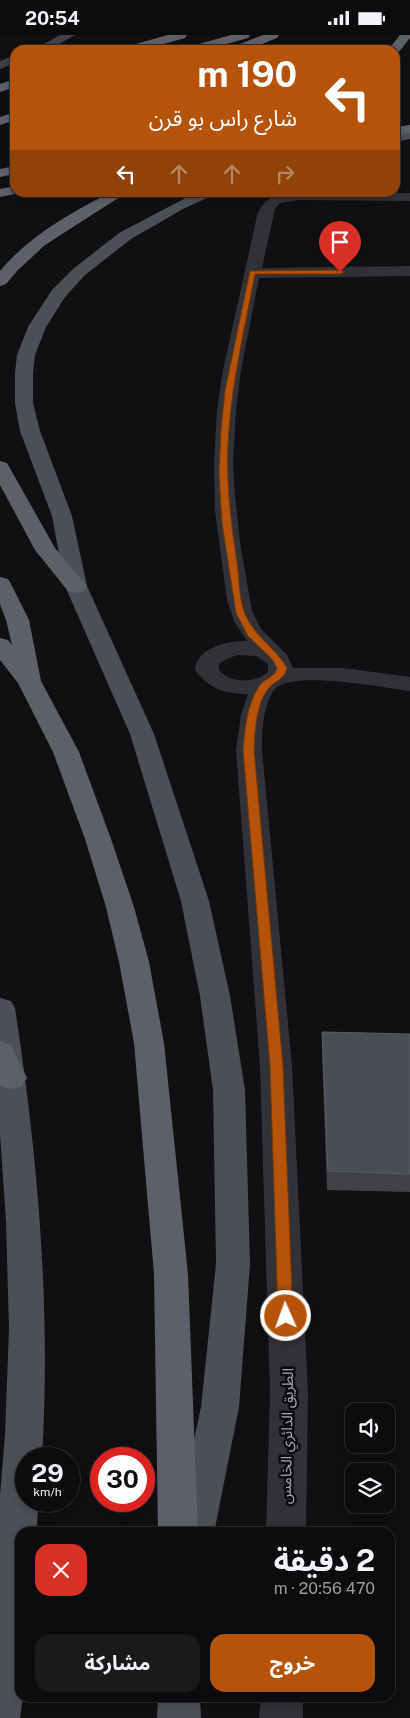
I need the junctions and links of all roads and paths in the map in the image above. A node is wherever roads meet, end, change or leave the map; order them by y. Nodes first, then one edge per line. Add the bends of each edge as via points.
1 (69, 35) edge
2 (181, 35) edge
3 (244, 35) edge
4 (273, 35) edge
5 (406, 35) edge
6 (49, 45) edge
7 (146, 45) edge
8 (209, 45) edge
9 (248, 45) edge
10 (398, 45) edge
11 (112, 197) edge
12 (197, 197) edge
13 (285, 197) edge
14 (410, 271) edge
15 (252, 273) junction
16 (0, 281) edge
17 (0, 467) edge
18 (0, 584) edge
19 (76, 586) junction
20 (240, 613) junction
21 (0, 645) edge
22 (223, 651) junction
23 (273, 670) junction
24 (29, 681) junction
25 (410, 683) edge
26 (0, 1008) edge
27 (5, 1065) edge
28 (16, 1527) edge
29 (178, 1527) edge
30 (195, 1527) edge
31 (286, 1527) edge
32 (15, 1539) edge
33 (179, 1702) edge
34 (282, 1702) edge
35 (0, 1714) edge
36 (179, 1718) edge
37 (281, 1718) edge

1 - 6 street
2 - 7 highway
3 - 8 highway
4 - 9 highway
5 - 10 highway
11 - 16 highway via 48,235 25,253
12 - 19 main road via 125,237 79,272 46,311 26,355 24,403 30,431 62,517
13 - 15 street via 268,207
14 - 15 street
15 - 20 street via 224,430 226,523
17 - 19 highway via 46,550
18 - 24 highway via 13,603 21,626
19 - 30 main road via 142,735 192,892 216,995 229,1090 233,1264 220,1407
20 - 22 street via 237,626
20 - 23 street
21 - 24 highway
22 - 23 street via 247,648
22 - 23 street via 208,662 206,669 217,682 234,687 254,687
23 - 25 street via 289,675 323,673
23 - 31 street, الطريق الدائري الخامس via 253,713 249,750 276,1066 289,1393
24 - 29 highway via 66,751 98,839 132,953 149,1043 171,1273
26 - 27 main road
27 - 28 main road via 23,1201 24,1434
32 - 35 main road
33 - 36 main road
34 - 37 street

